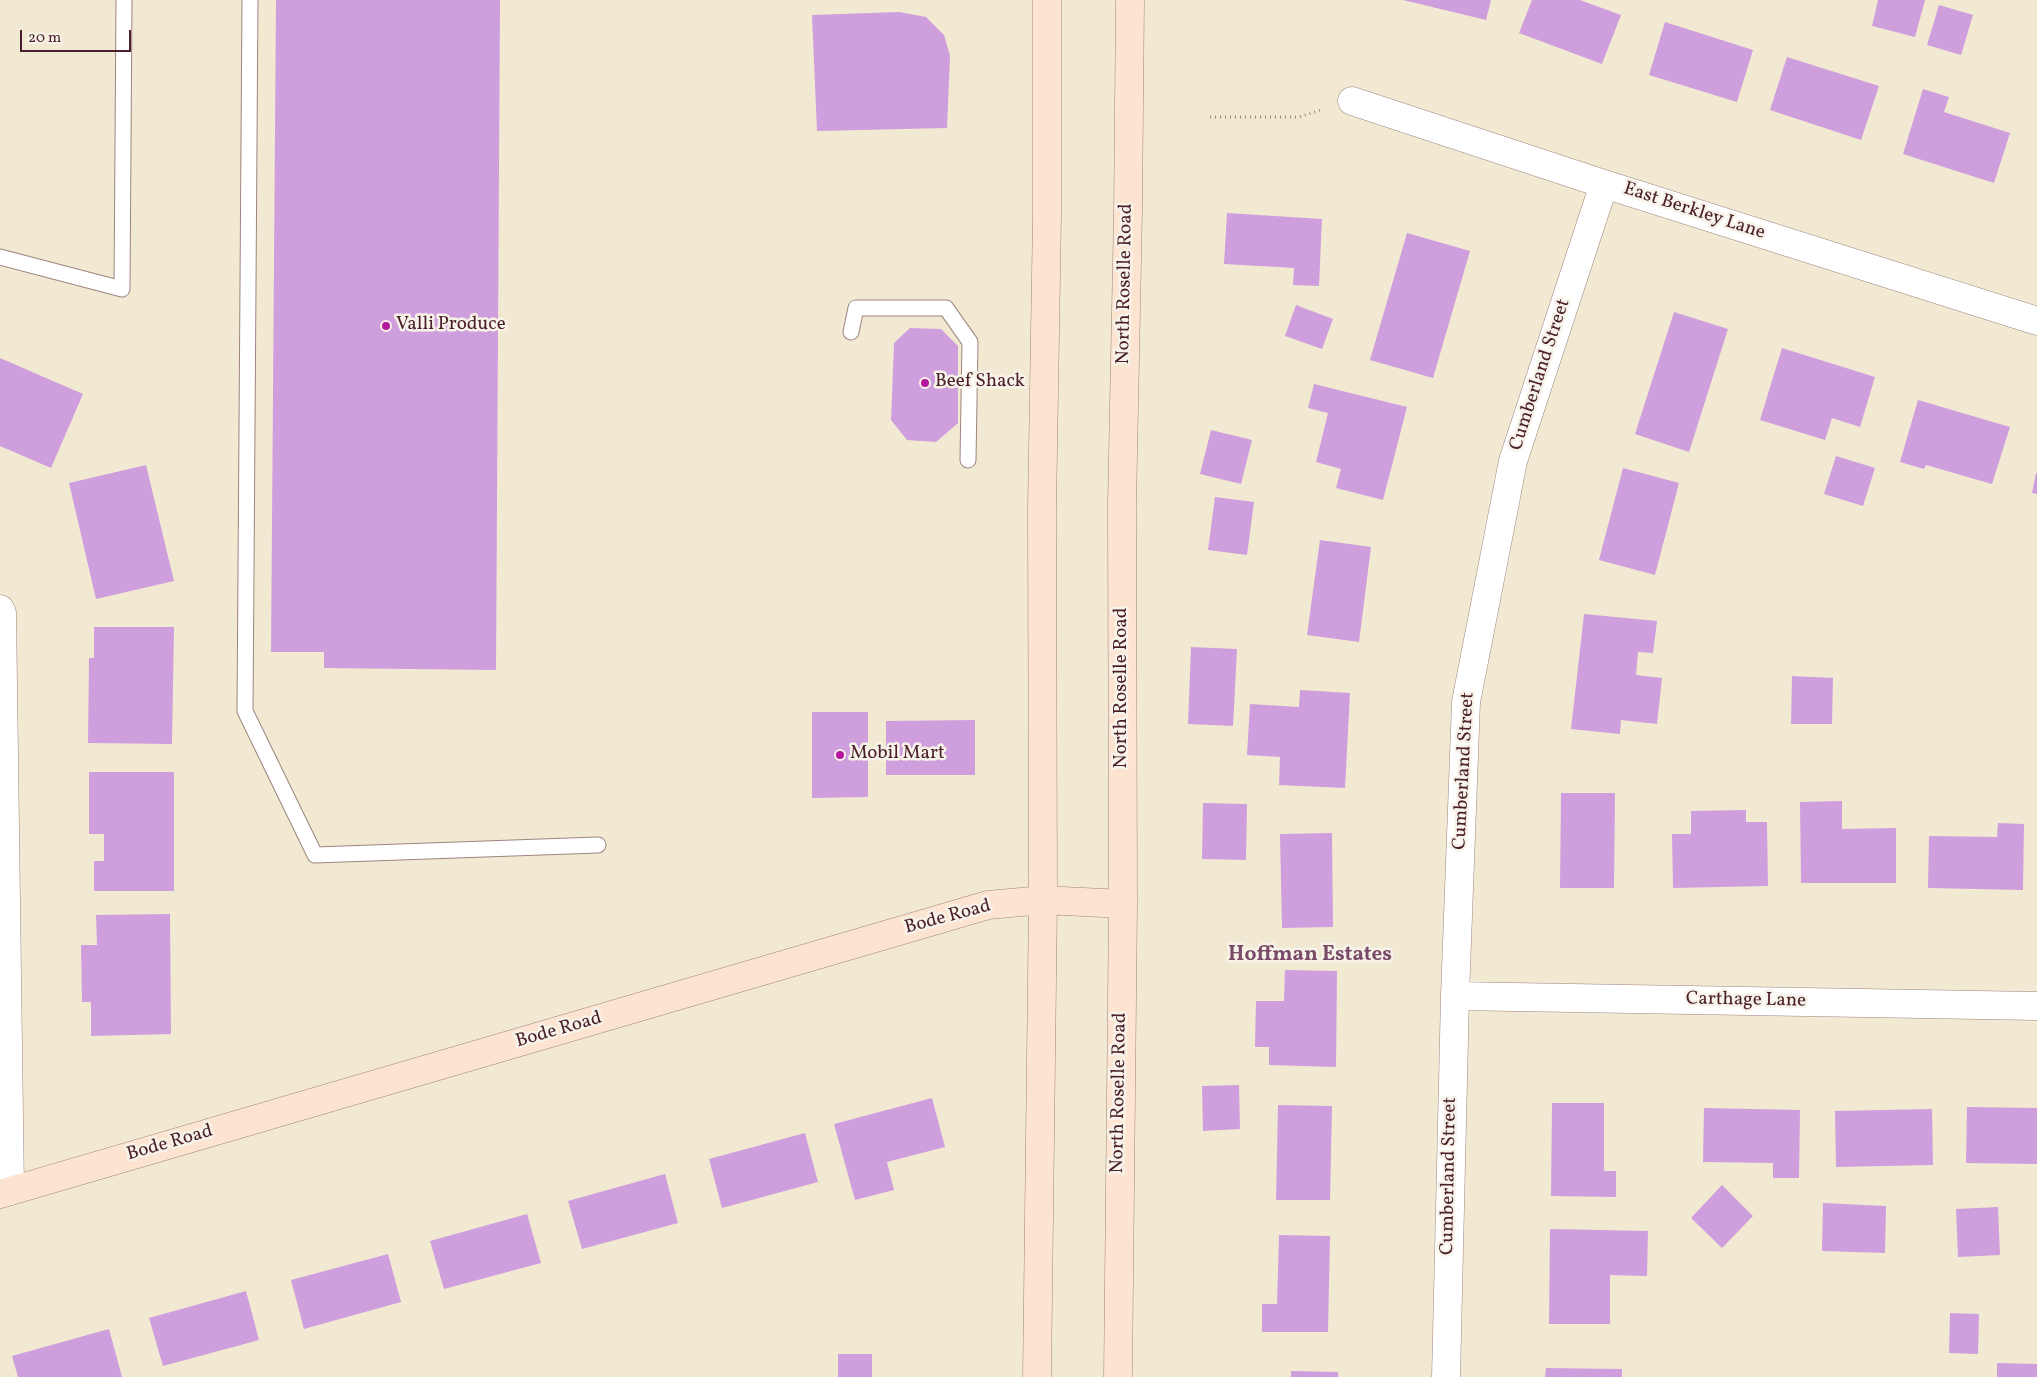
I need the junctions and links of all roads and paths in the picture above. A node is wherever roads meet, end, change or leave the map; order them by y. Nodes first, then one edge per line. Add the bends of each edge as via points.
1 (124, 0) edge
2 (250, 0) edge
3 (1047, 0) edge
4 (1130, 0) edge
5 (1352, 101) joint
6 (1210, 117) dead end
7 (1604, 184) junction
8 (0, 257) edge
9 (2037, 321) edge
10 (851, 332) dead end
11 (968, 460) dead end
12 (0, 610) edge
13 (598, 845) dead end
14 (1043, 900) junction
15 (1123, 904) junction
16 (1455, 996) junction
17 (2037, 1006) edge
18 (5, 1192) edge
19 (1037, 1377) edge
20 (1118, 1377) edge
21 (1446, 1377) edge

1 - 8 lane via 122,289
2 - 13 lane via 245,711 315,855
3 - 14 main road via 1042,508
4 - 15 main road, North Roselle Road via 1122,504
5 - 6 path via 1299,117
5 - 7 street, East Berkley Lane
7 - 9 street, East Berkley Lane
7 - 16 street, Cumberland Street via 1513,461 1466,702
10 - 11 lane via 856,308 946,308 970,342
12 - 18 street
14 - 15 main road, Bode Road
14 - 18 main road, Bode Road via 988,905
14 - 19 main road
15 - 20 main road, North Roselle Road
16 - 17 street, Carthage Lane
16 - 21 street, Cumberland Street

